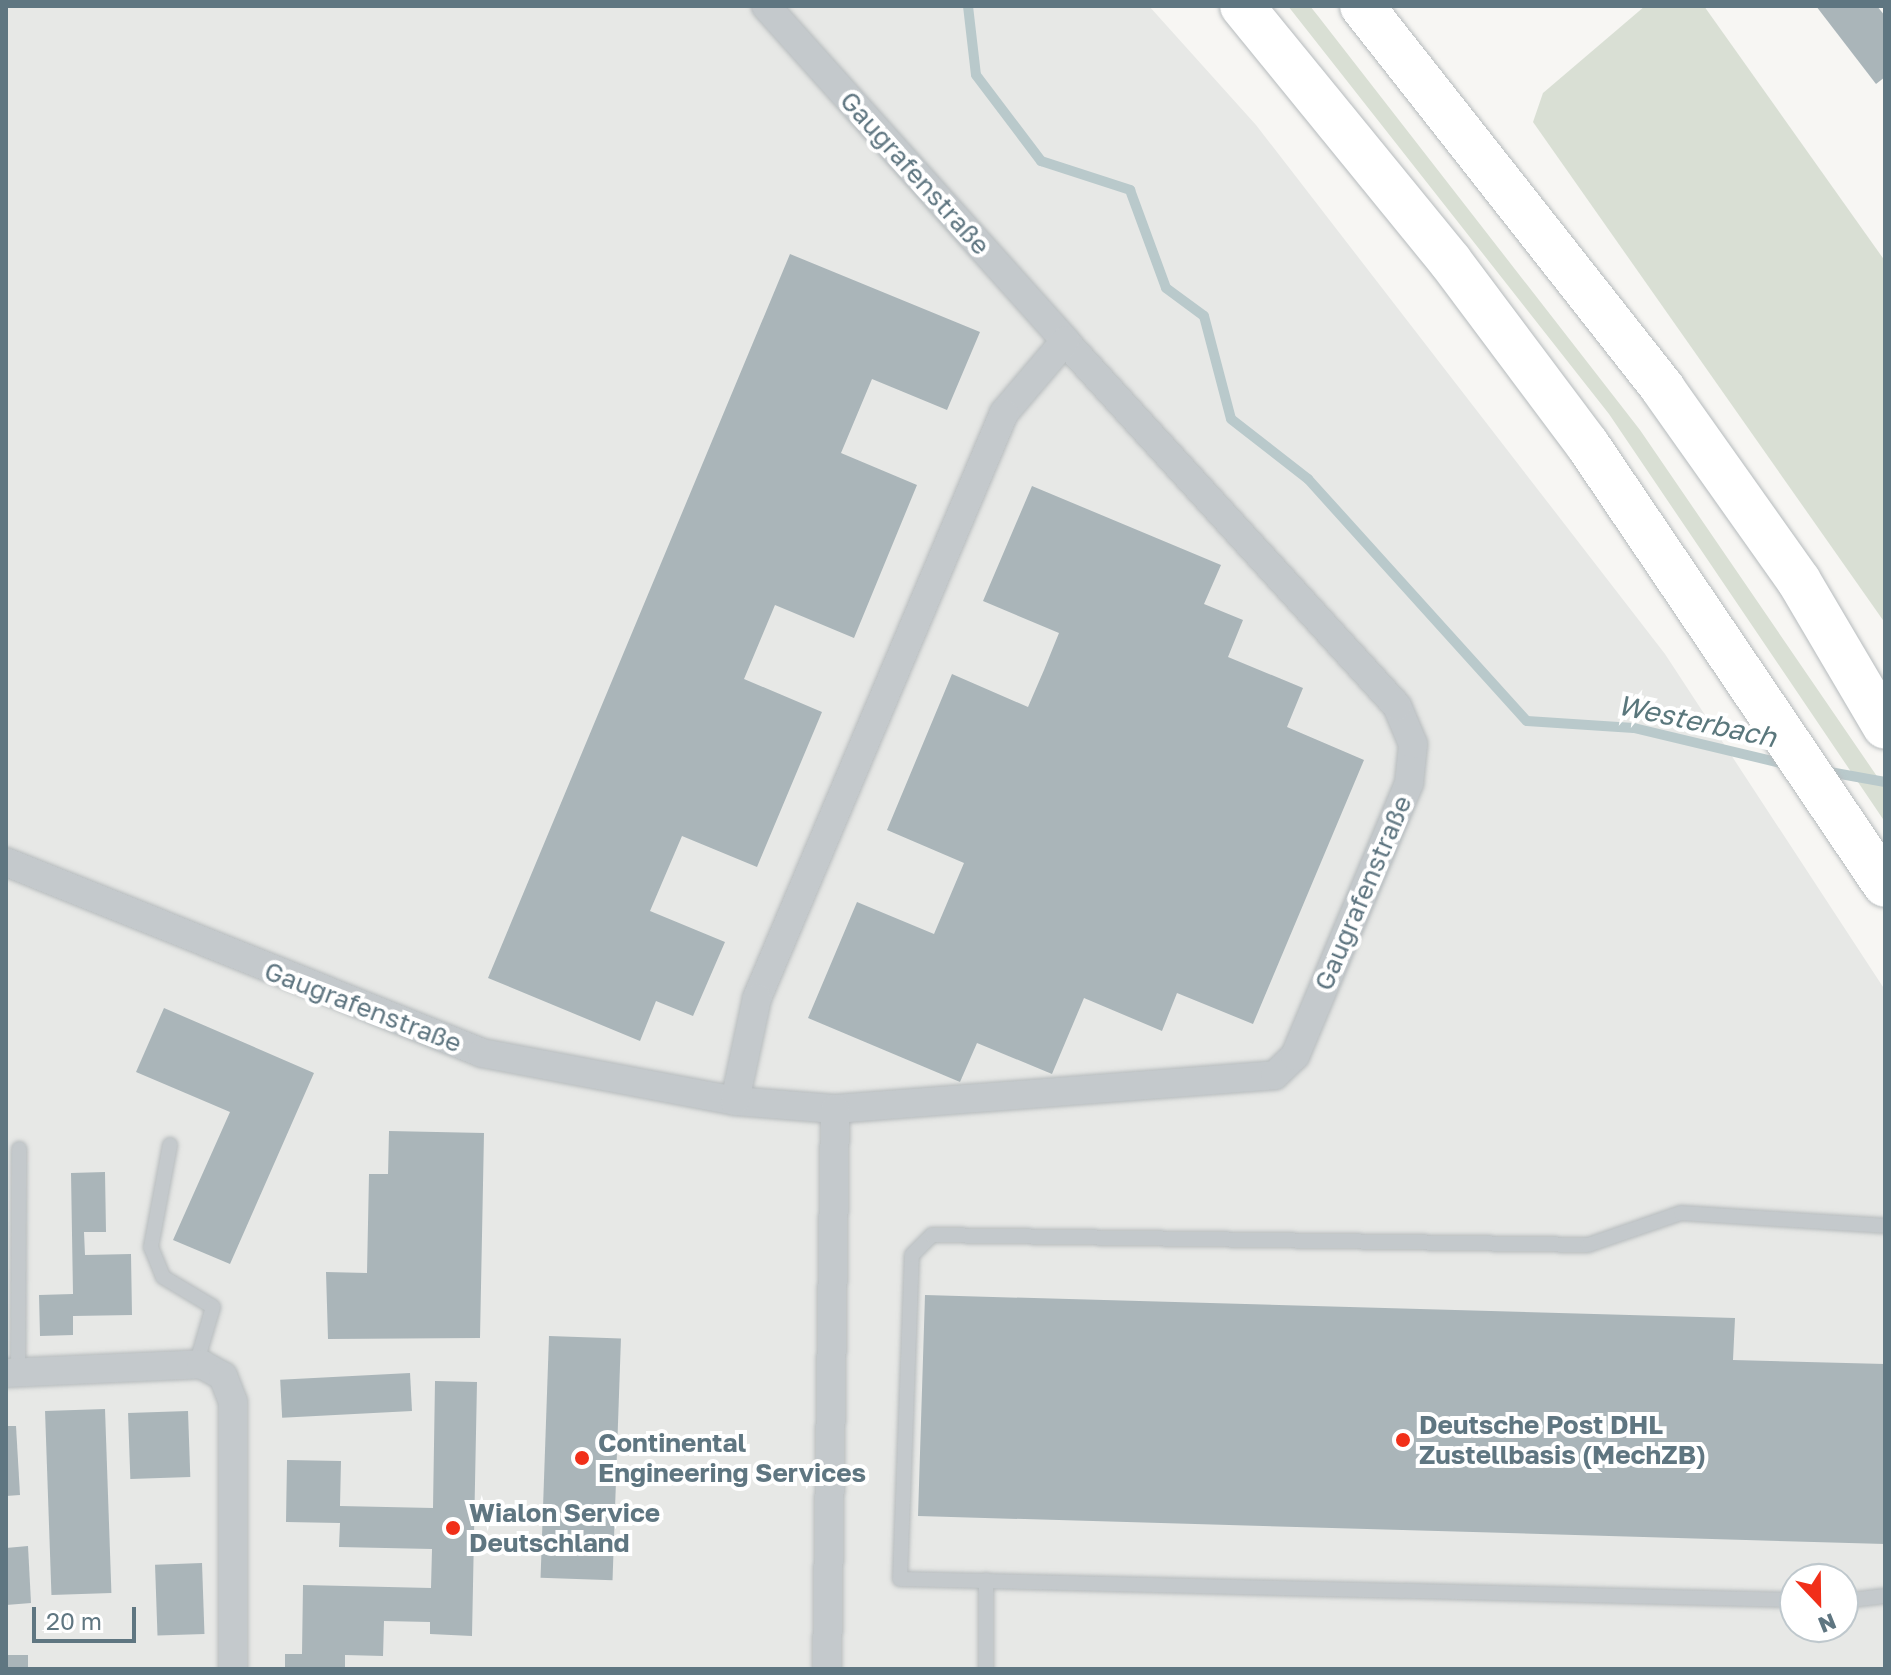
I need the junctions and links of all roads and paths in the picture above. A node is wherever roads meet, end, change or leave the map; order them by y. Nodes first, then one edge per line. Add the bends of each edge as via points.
1 (766, 6) edge
2 (1242, 6) edge
3 (1362, 6) edge
4 (1065, 341) junction
5 (1885, 727) edge
6 (6, 862) edge
7 (1885, 885) edge
8 (735, 1101) junction
9 (835, 1109) junction
10 (170, 1145) dead end
11 (19, 1149) dead end
12 (1885, 1226) edge
13 (196, 1365) junction
14 (12, 1373) edge
15 (986, 1580) junction
16 (1885, 1596) edge
17 (1859, 1599) edge
18 (1779, 1600) edge
19 (233, 1669) edge
20 (827, 1669) edge
21 (986, 1669) edge

1 - 4 street, Gaugrafenstraße
2 - 7 highway via 1450,261 1794,745
3 - 5 highway via 1663,389 1799,581
4 - 8 street via 1004,413 757,998
4 - 9 street, Gaugrafenstraße via 1397,706 1413,744 1409,783 1295,1056 1275,1075
6 - 8 street, Gaugrafenstraße via 482,1053
8 - 9 street, Gaugrafenstraße
9 - 20 street
10 - 13 lane via 151,1247 163,1277 213,1307
11 - 14 lane
12 - 15 lane via 1681,1213 1588,1245 932,1235 912,1255 900,1579
13 - 14 street
13 - 19 street via 223,1376 233,1402
15 - 18 lane
15 - 21 lane
16 - 17 lane

